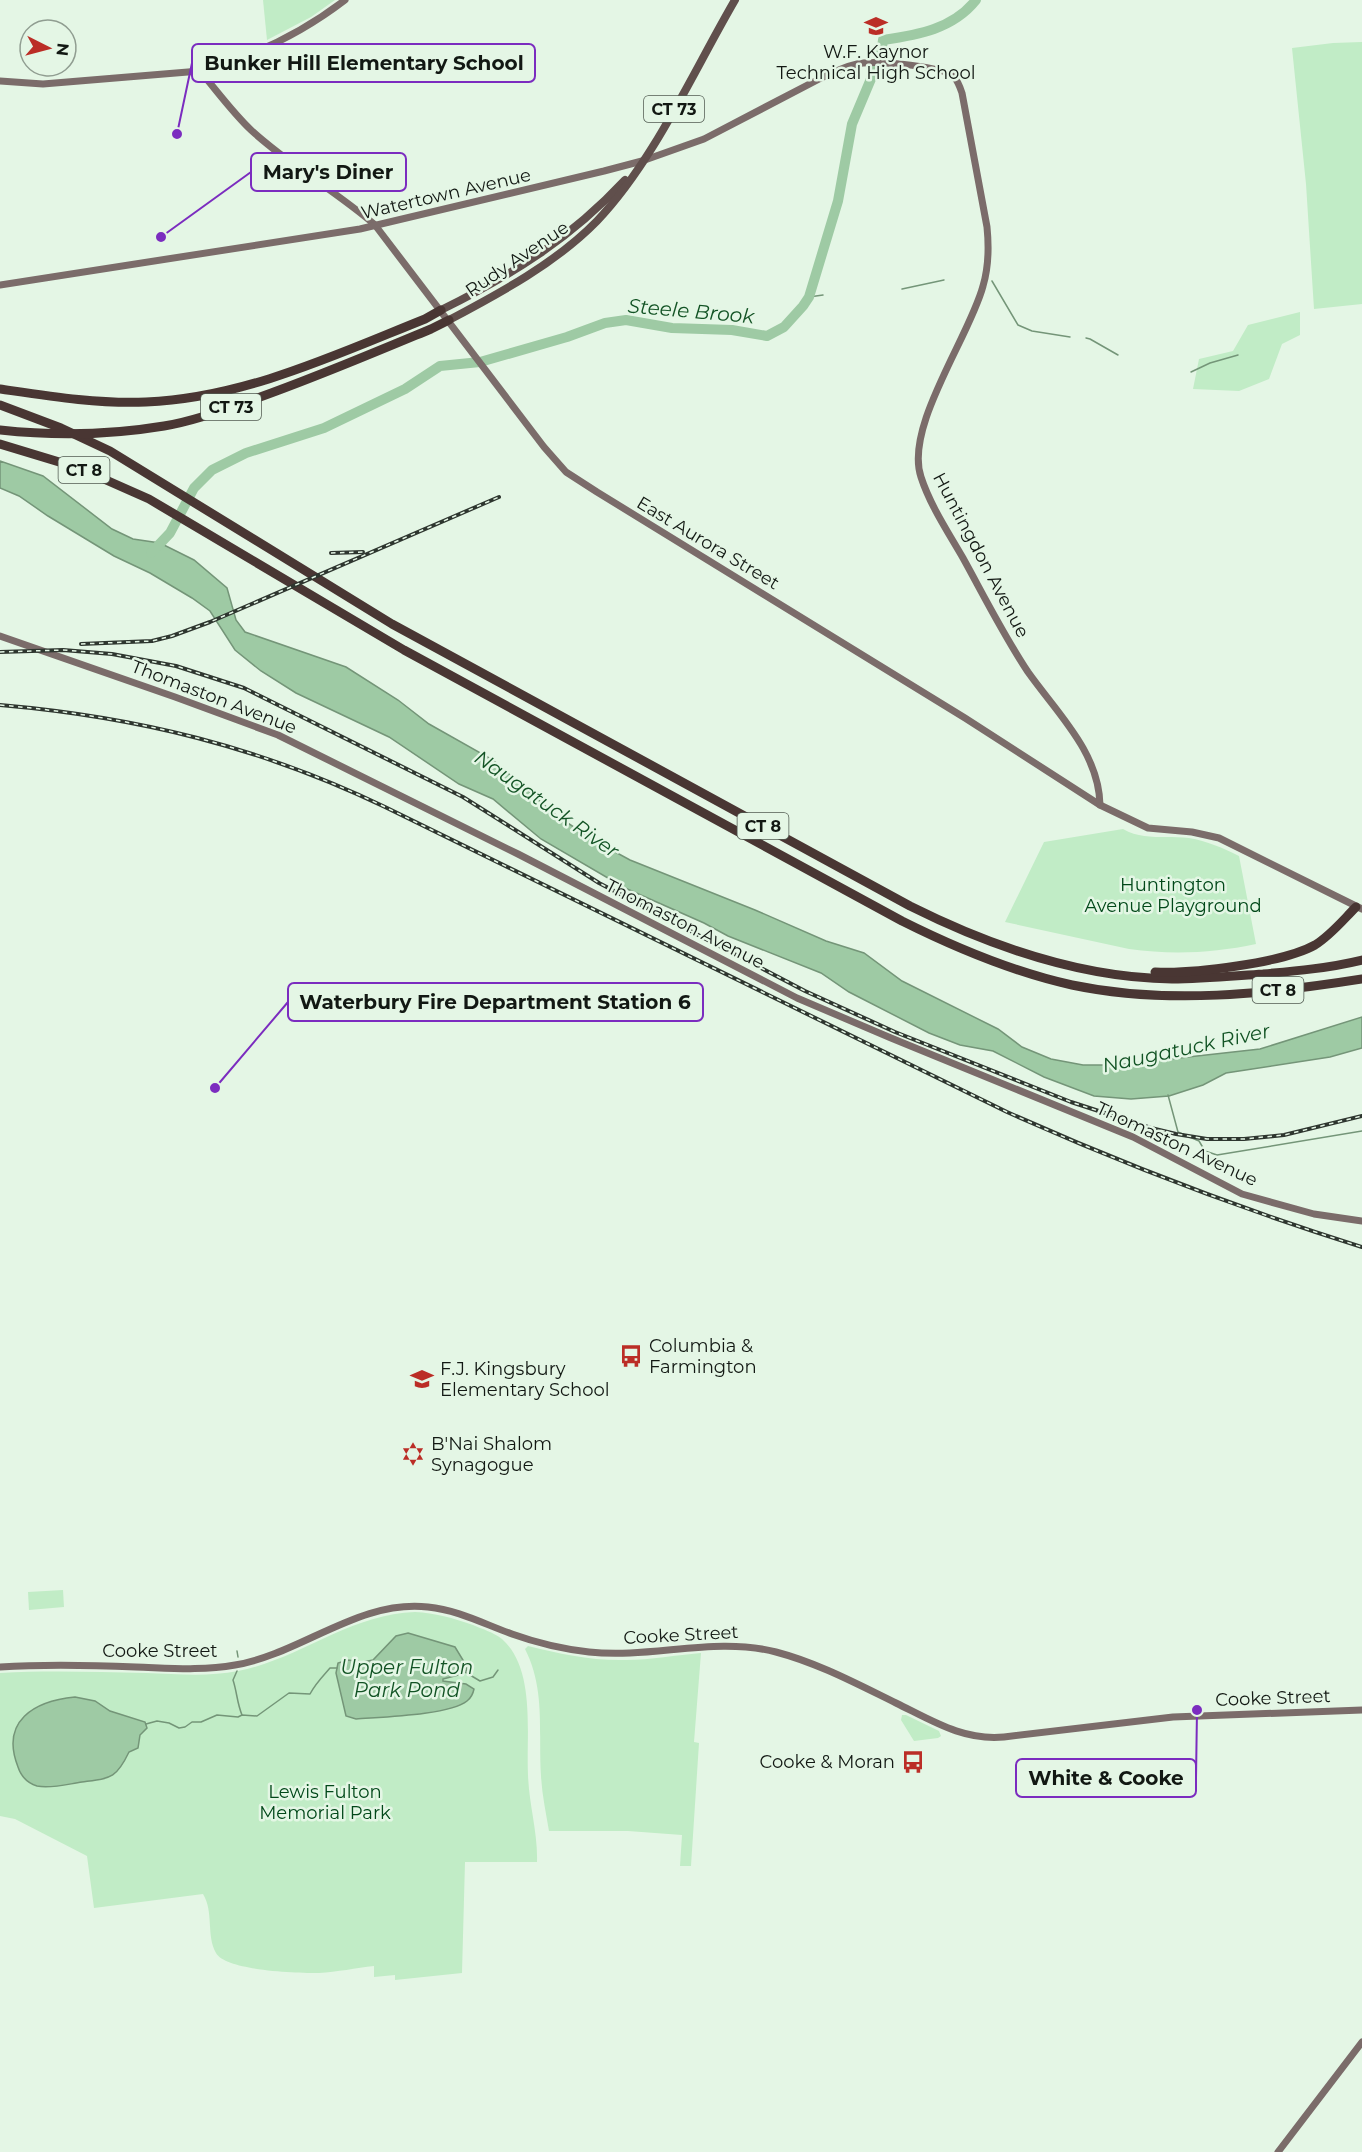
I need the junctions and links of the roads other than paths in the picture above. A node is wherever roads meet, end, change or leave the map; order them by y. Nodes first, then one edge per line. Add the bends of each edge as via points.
1 (345, 0) edge
2 (735, 0) edge
3 (200, 71) junction
4 (0, 81) edge
5 (642, 161) junction
6 (375, 225) junction
7 (0, 285) edge
8 (441, 310) junction
9 (449, 320) junction
10 (0, 389) edge
11 (0, 405) edge
12 (0, 430) edge
13 (0, 444) edge
14 (0, 636) edge
15 (1100, 806) junction
16 (1359, 908) edge
17 (1035, 956) junction
18 (1362, 960) edge
19 (1362, 978) edge
20 (1362, 1221) edge
21 (0, 1667) edge
22 (1362, 1710) edge
23 (1362, 2042) edge
24 (1278, 2152) edge

1 - 3 main road via 269,47
2 - 5 main road, CT 73
3 - 4 main road via 43,84
3 - 6 main road, East Aurora Street via 251,130
5 - 6 main road, Watertown Avenue
5 - 8 main road, Rudy Avenue / CT 73 via 589,217 560,241
5 - 9 main road, Rudy Avenue / CT 73 via 617,198 563,250
5 - 15 main road, Huntingdon Avenue via 704,138 842,69 863,63 925,66 954,76 965,104 989,249 983,287 921,434 918,462 942,521 1004,633 1083,746
6 - 7 main road, Watertown Avenue
6 - 8 main road, East Aurora Street
8 - 9 main road, East Aurora Street
8 - 10 highway, CT 73 via 285,375 201,395 125,403
9 - 12 highway, CT 73 via 293,386 195,419 85,433
9 - 15 main road, East Aurora Street via 566,472 965,718
11 - 17 highway, CT 8 via 44,420 110,451 435,648 910,906 956,928
13 - 19 highway, CT 8 via 98,475 165,507 436,668 902,921 975,955 1071,984 1157,995 1205,996
14 - 20 main road, Thomaston Avenue via 278,735 797,998 1133,1137 1242,1194 1323,1216
15 - 16 main road via 1148,828 1219,838
16 - 17 highway via 1316,945 1296,953 1211,969 1175,973 1127,970
17 - 18 highway, CT 8 via 1086,970 1171,979 1311,969
21 - 22 main road, Cooke Street via 223,1667 265,1658 370,1613 420,1606 454,1612 542,1643 589,1652 640,1653 718,1645 772,1651 830,1671 953,1731 981,1738 1181,1717
23 - 24 main road

